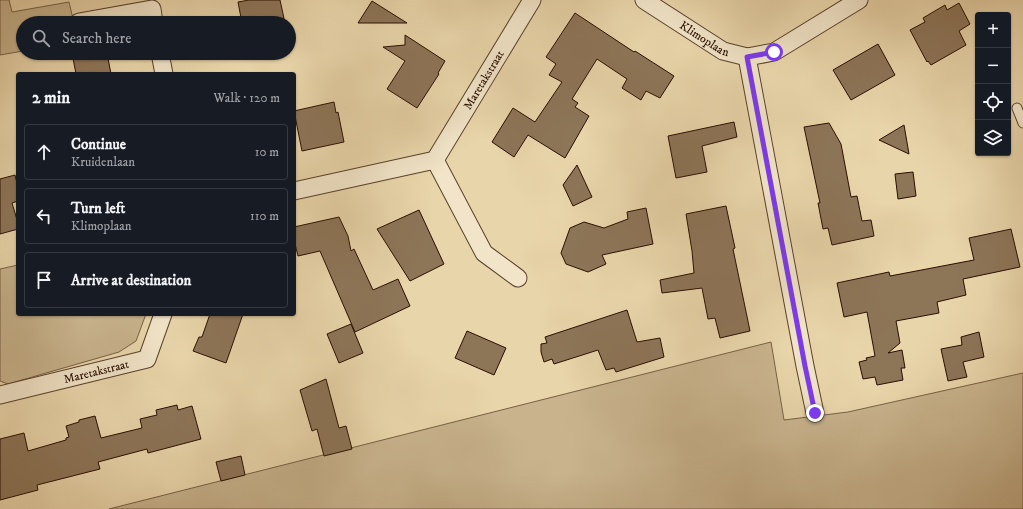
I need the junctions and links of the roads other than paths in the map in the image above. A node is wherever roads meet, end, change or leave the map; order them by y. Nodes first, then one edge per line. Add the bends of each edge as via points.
1 (532, 0) edge
2 (644, 0) edge
3 (859, 0) edge
4 (113, 16) edge
5 (153, 16) edge
6 (747, 57) junction
7 (161, 60) edge
8 (164, 72) edge
9 (1017, 108) dead end
10 (1023, 122) edge
11 (435, 160) junction
12 (296, 191) edge
13 (518, 278) dead end
14 (161, 316) edge
15 (0, 395) edge
16 (815, 413) dead end

1 - 11 street, Maretakstraat
2 - 6 street, Klimoplaan via 723,51
3 - 6 street via 774,52
4 - 5 street via 152,9
6 - 16 street, Klimoplaan
7 - 8 street
9 - 10 lane
11 - 12 street
11 - 13 street via 484,253
14 - 15 street, Maretakstraat via 147,359

